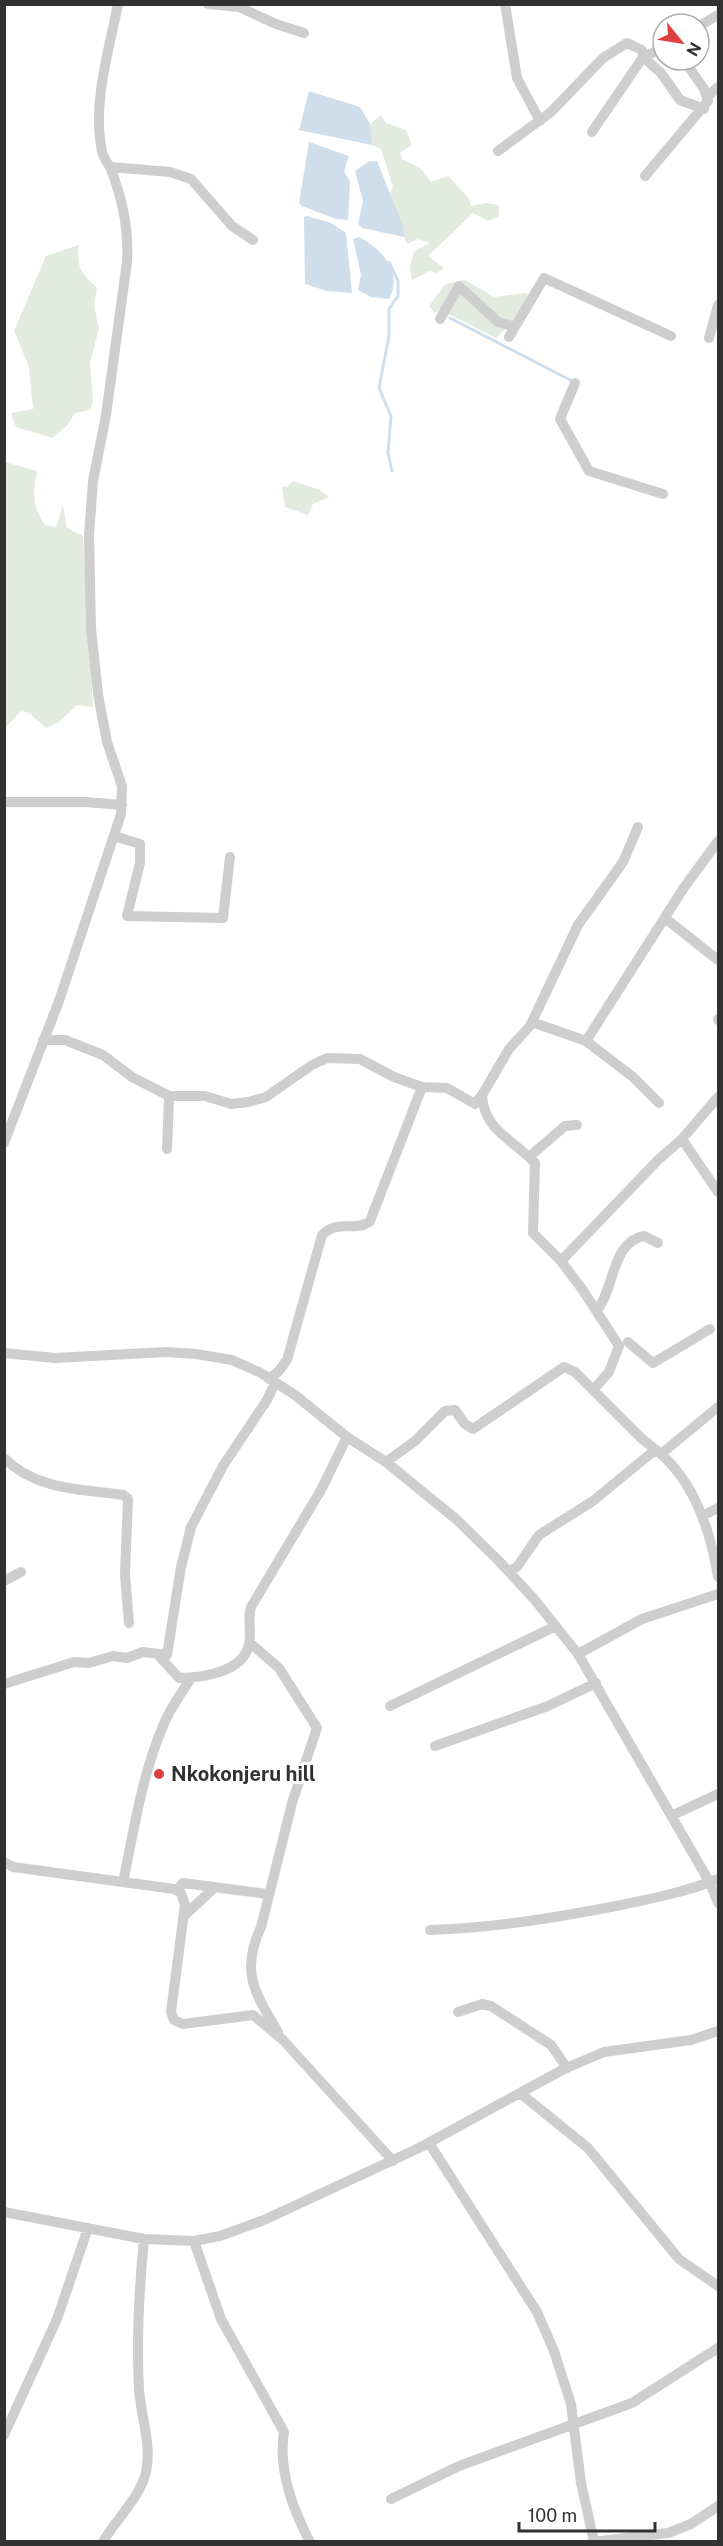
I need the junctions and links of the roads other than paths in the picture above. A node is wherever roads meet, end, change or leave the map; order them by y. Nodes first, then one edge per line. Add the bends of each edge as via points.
1 (117, 4) edge
2 (208, 4) edge
3 (504, 4) edge
4 (304, 33) dead end
5 (651, 53) edge
6 (643, 57) junction
7 (692, 72) edge
8 (718, 87) edge
9 (708, 96) junction
10 (704, 109) junction
11 (540, 121) junction
12 (592, 132) dead end
13 (498, 151) dead end
14 (110, 167) junction
15 (645, 176) dead end
16 (253, 240) dead end
17 (718, 305) edge
18 (440, 319) dead end
19 (515, 327) junction
20 (671, 336) dead end
21 (509, 338) dead end
22 (709, 338) dead end
23 (575, 383) dead end
24 (663, 494) dead end
25 (4, 802) edge
26 (122, 805) junction
27 (638, 827) dead end
28 (114, 836) junction
29 (718, 841) edge
30 (230, 857) dead end
31 (666, 919) junction
32 (718, 960) edge
33 (532, 1022) junction
34 (43, 1040) junction
35 (586, 1041) junction
36 (422, 1087) junction
37 (482, 1095) junction
38 (169, 1096) junction
39 (718, 1097) edge
40 (659, 1103) dead end
41 (577, 1125) dead end
42 (6, 1130) edge
43 (682, 1139) junction
44 (4, 1143) edge
45 (167, 1149) dead end
46 (529, 1157) junction
47 (718, 1192) edge
48 (658, 1243) dead end
49 (561, 1261) junction
50 (597, 1310) junction
51 (710, 1329) dead end
52 (628, 1342) dead end
53 (4, 1353) edge
54 (272, 1381) junction
55 (593, 1390) junction
56 (718, 1407) edge
57 (347, 1437) junction
58 (658, 1452) junction
59 (4, 1458) edge
60 (386, 1462) junction
61 (718, 1508) edge
62 (702, 1516) junction
63 (508, 1571) junction
64 (21, 1572) dead end
65 (718, 1577) edge
66 (4, 1581) edge
67 (718, 1594) edge
68 (129, 1623) dead end
69 (556, 1626) junction
70 (249, 1644) junction
71 (158, 1654) junction
72 (578, 1654) junction
73 (191, 1678) junction
74 (596, 1683) junction
75 (4, 1684) edge
76 (390, 1706) dead end
77 (435, 1746) dead end
78 (718, 1794) edge
79 (671, 1816) junction
80 (4, 1862) edge
81 (714, 1881) edge
82 (123, 1882) junction
83 (215, 1887) junction
84 (177, 1890) junction
85 (267, 1894) junction
86 (718, 1903) edge
87 (184, 1916) junction
88 (430, 1930) dead end
89 (458, 2012) dead end
90 (718, 2031) edge
91 (283, 2040) junction
92 (567, 2068) junction
93 (520, 2093) junction
94 (429, 2143) junction
95 (393, 2161) junction
96 (4, 2212) edge
97 (88, 2228) junction
98 (144, 2240) junction
99 (194, 2241) junction
100 (718, 2286) edge
101 (718, 2348) edge
102 (574, 2425) junction
103 (4, 2435) edge
104 (391, 2499) dead end
105 (718, 2506) edge
106 (610, 2540) edge
107 (103, 2541) edge
108 (310, 2541) edge
109 (593, 2541) edge

1 - 14 street via 99,118 102,154
2 - 4 street via 239,7
3 - 11 street via 518,78
5 - 6 street
6 - 10 street via 661,73 680,100
6 - 11 street via 642,50 622,45 603,58
6 - 12 street
7 - 9 street
8 - 9 street
9 - 10 street
10 - 15 street
11 - 13 street
14 - 16 street via 170,172 190,179 228,221
14 - 26 street via 125,220 128,262 90,506 89,574 98,694 123,786
17 - 22 street
18 - 19 street via 459,286 498,322
19 - 20 street via 544,278
19 - 21 street
23 - 24 street via 560,419 589,471
25 - 26 street
26 - 28 street
27 - 33 street via 623,861 578,925
28 - 30 street via 140,844 140,863 127,916 223,918
28 - 34 street
29 - 31 street
31 - 32 street
31 - 35 street
33 - 35 street
33 - 37 street via 509,1049
34 - 38 street via 65,1040 103,1054 132,1077
34 - 42 street
35 - 40 street
36 - 37 street via 447,1088 476,1104
36 - 38 street via 360,1059 327,1058 266,1097 248,1102 231,1104 205,1096
36 - 54 street via 370,1221 360,1226 338,1225 322,1235 286,1360
37 - 46 street via 483,1113
38 - 45 street
39 - 43 street
41 - 46 street via 565,1126
42 - 44 street
43 - 47 street
43 - 49 street
46 - 49 street via 536,1172 533,1233
48 - 50 street via 644,1236 631,1242 616,1265 607,1296
49 - 50 street
50 - 55 street via 619,1346 609,1372
51 - 52 street via 653,1363
53 - 54 street via 55,1358 196,1354 232,1360
54 - 57 street
54 - 71 street via 267,1400 223,1466 191,1527 167,1655
55 - 58 street
55 - 60 street via 570,1369 561,1368 473,1429 455,1410 444,1411 415,1441
56 - 58 street
57 - 60 street
57 - 70 street via 321,1490 251,1607
58 - 62 street via 673,1466
58 - 63 street via 538,1535 517,1567
59 - 68 street via 19,1473 52,1486 123,1495 128,1499 125,1574
60 - 63 street via 456,1519
61 - 62 street
62 - 65 street
63 - 69 street
64 - 66 street
67 - 72 street via 642,1619
69 - 72 street
69 - 76 street
70 - 73 street via 243,1658 233,1666
70 - 85 street via 279,1668 317,1728
71 - 73 street via 178,1678
71 - 75 street via 143,1652 127,1658 113,1656 89,1663 75,1662
72 - 74 street
73 - 82 street via 170,1711 154,1749
74 - 77 street via 548,1706
74 - 79 street
78 - 79 street
79 - 81 street
80 - 82 street via 13,1867
81 - 86 street
81 - 88 street via 577,1914 476,1929
82 - 84 street
83 - 84 street via 183,1883
83 - 85 street
83 - 87 street
84 - 87 street via 183,1897
85 - 91 street via 261,1927 252,1946 251,1979
87 - 91 street via 171,2012 174,2020 183,2024 253,2015
89 - 92 street via 482,2004 491,2006 551,2045
90 - 92 street via 691,2040 616,2049
91 - 95 street
92 - 93 street
93 - 94 street
93 - 100 street via 588,2148 680,2259
94 - 95 street
94 - 102 street via 537,2312 564,2381
95 - 99 street via 242,2230
96 - 97 street
97 - 98 street
97 - 103 street via 57,2319
98 - 99 street
98 - 107 street via 136,2322 146,2473
99 - 108 street via 221,2319 281,2426 287,2482 299,2522
101 - 102 street via 632,2403
102 - 104 street via 459,2466
102 - 109 street
105 - 106 street via 684,2528
106 - 109 street

